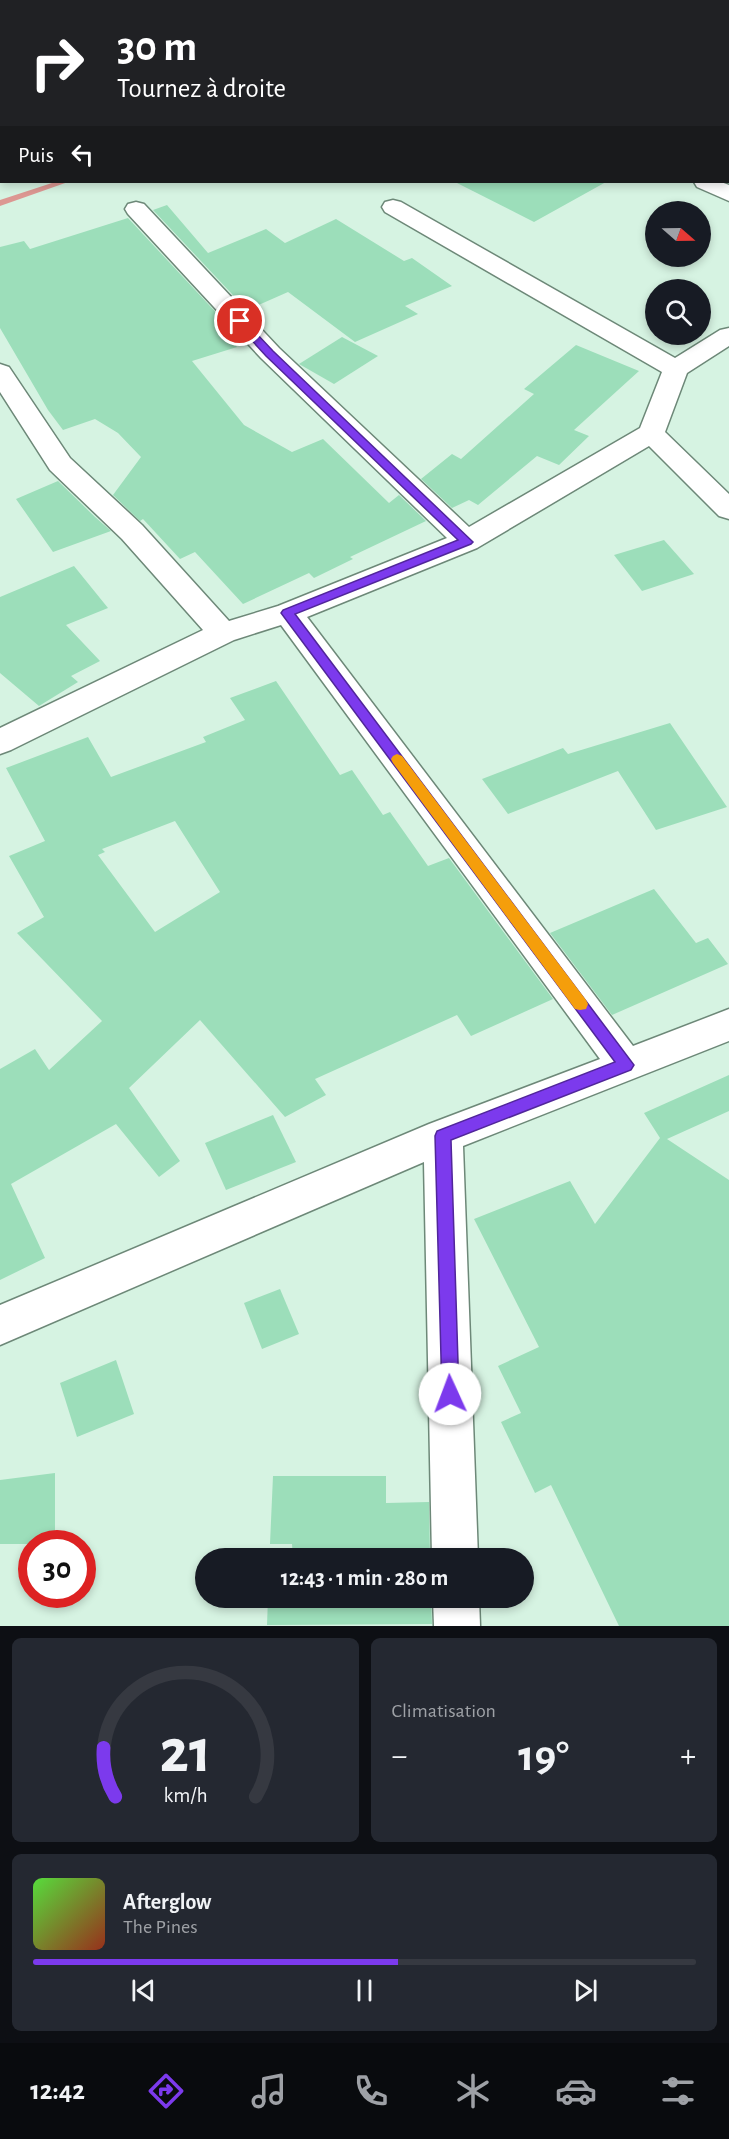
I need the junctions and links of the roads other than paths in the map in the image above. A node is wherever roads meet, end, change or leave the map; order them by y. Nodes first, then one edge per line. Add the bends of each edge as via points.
1 (707, 183) edge
2 (729, 194) edge
3 (393, 207) dead end
4 (136, 209) dead end
5 (729, 335) edge
6 (676, 369) junction
7 (0, 372) edge
8 (651, 433) junction
9 (729, 510) edge
10 (467, 542) junction
11 (288, 613) junction
12 (223, 633) junction
13 (0, 742) edge
14 (729, 1025) edge
15 (626, 1065) junction
16 (443, 1136) junction
17 (0, 1325) edge
18 (455, 1548) edge
19 (456, 1608) edge
20 (457, 1626) edge

1 - 2 street
3 - 6 street
4 - 10 street via 270,353
5 - 6 street
6 - 8 street
7 - 12 street via 60,464 132,532
8 - 9 street
8 - 10 street
10 - 11 street
11 - 12 street
11 - 15 street
12 - 13 street
14 - 15 street
15 - 16 street
16 - 17 street
16 - 18 street
19 - 20 street

